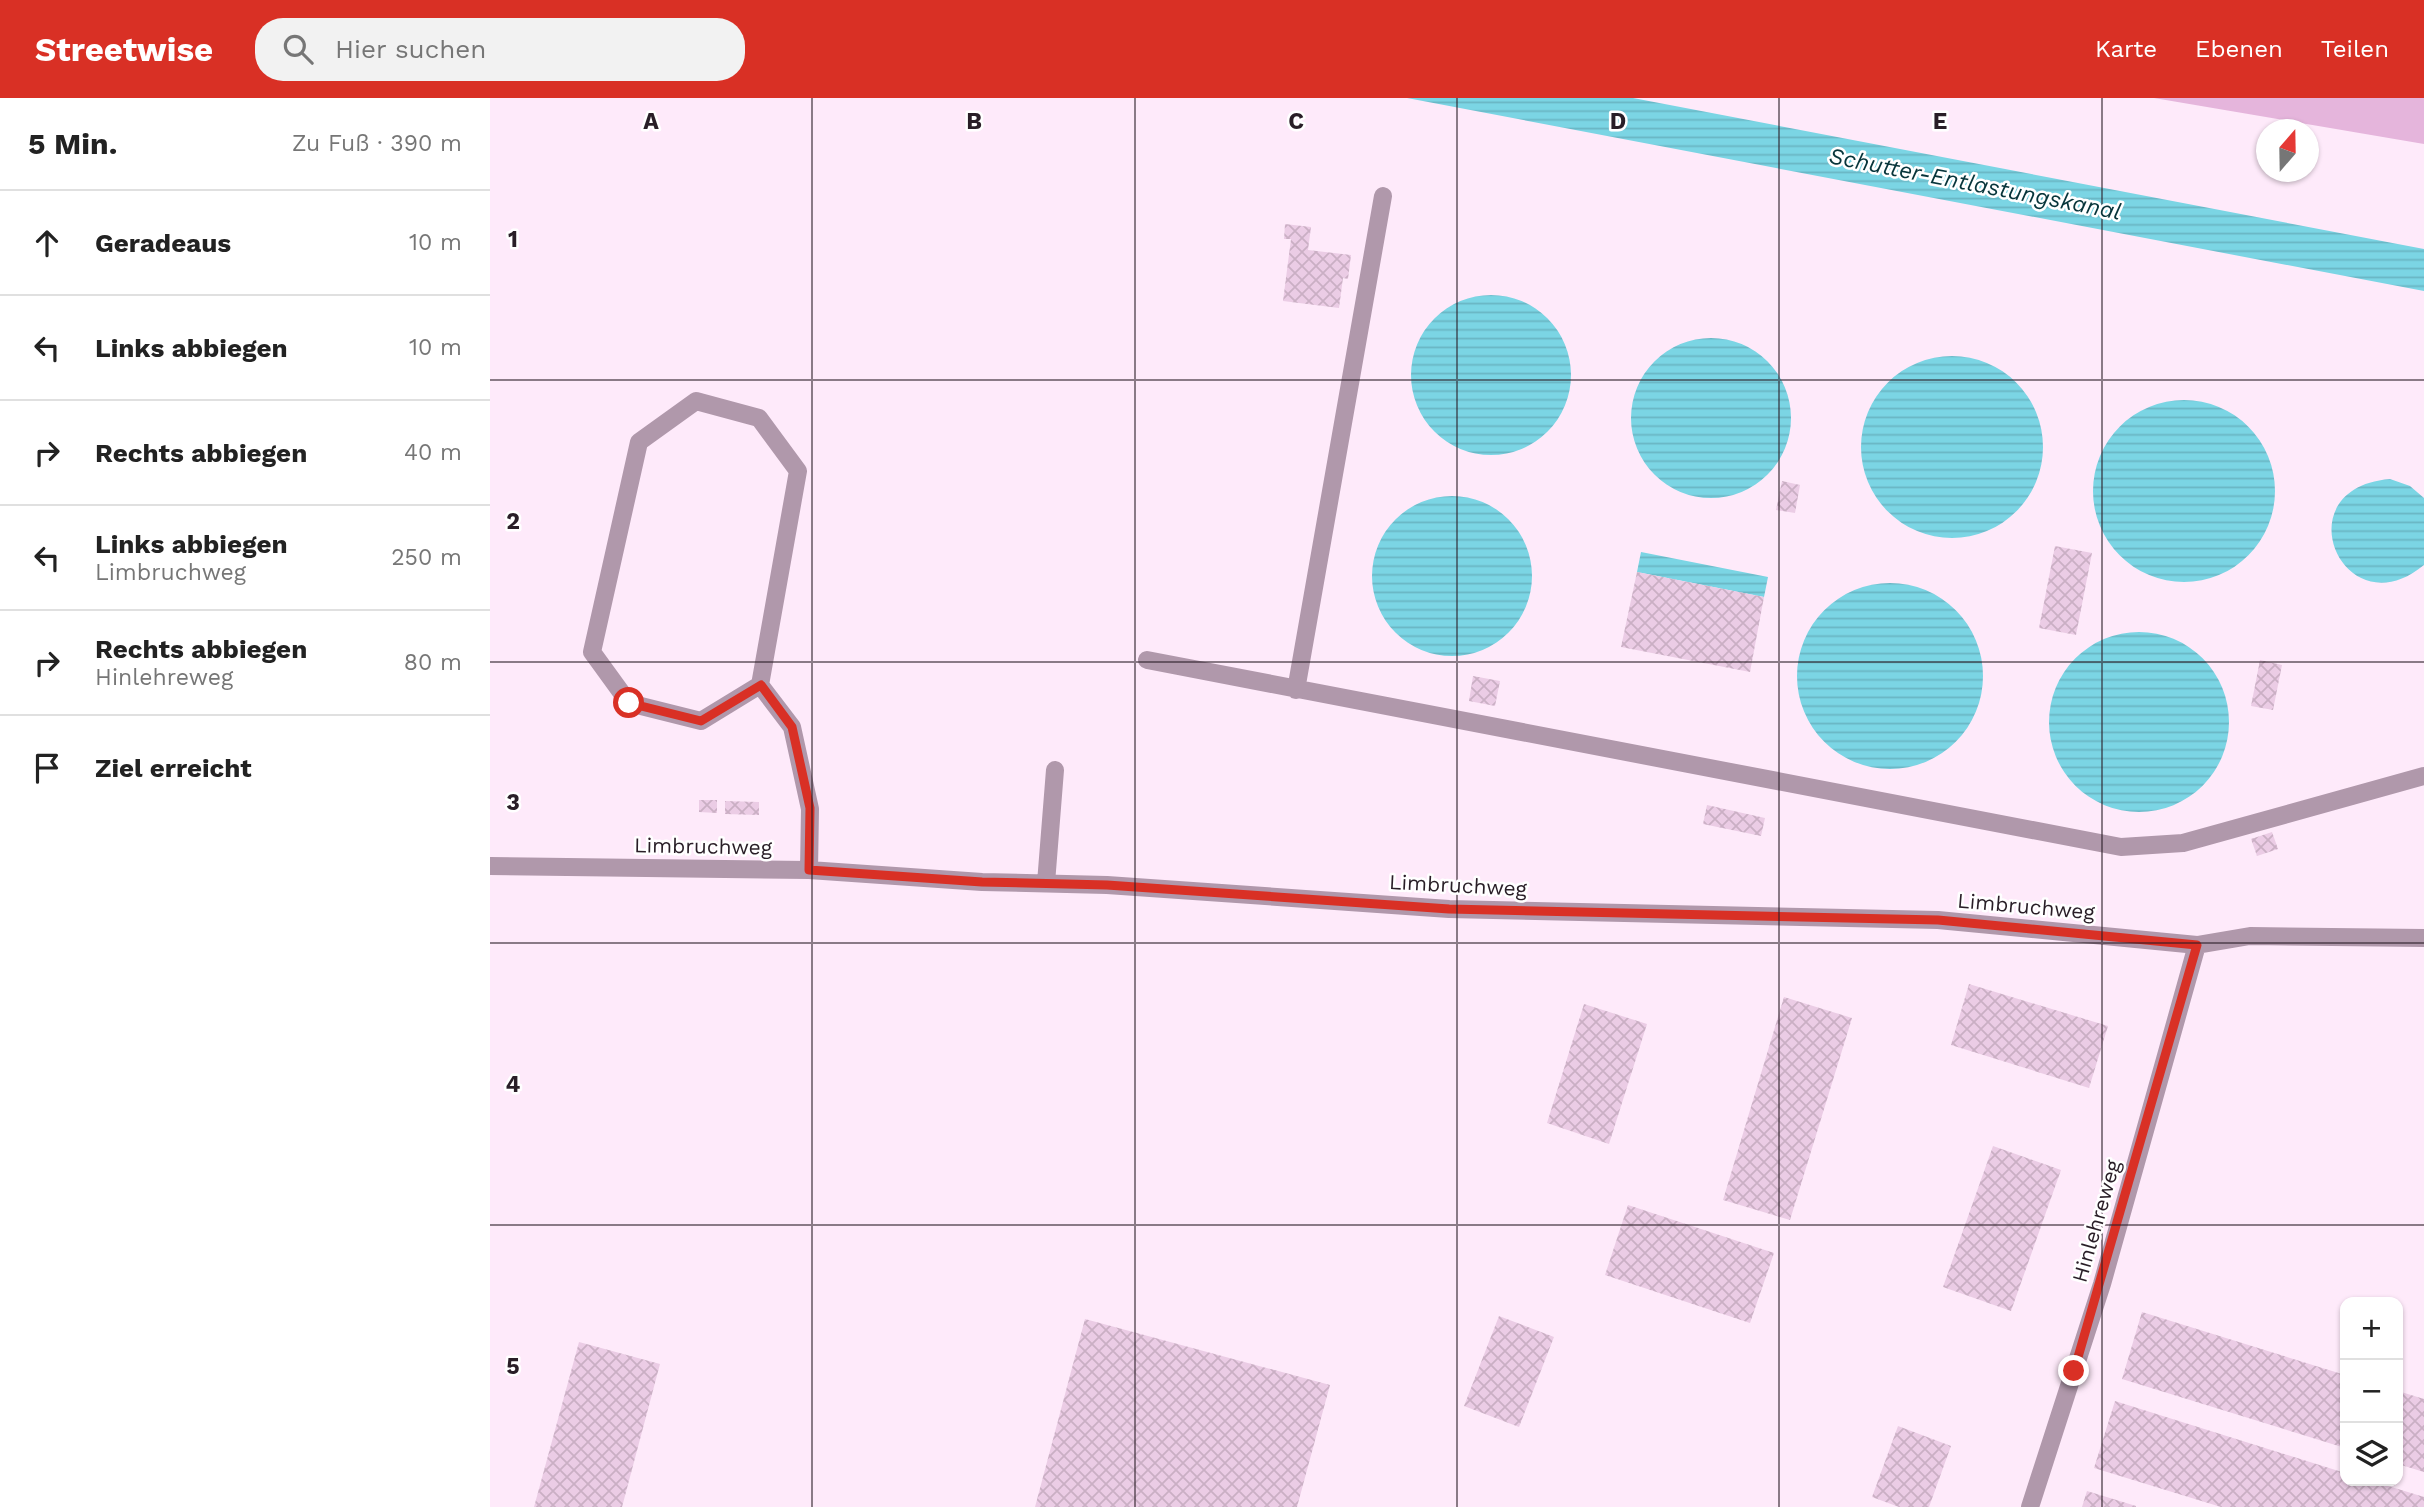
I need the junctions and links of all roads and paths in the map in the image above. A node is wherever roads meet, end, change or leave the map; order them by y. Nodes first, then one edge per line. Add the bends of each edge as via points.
1 (1383, 196) dead end
2 (1147, 660) dead end
3 (761, 685) junction
4 (1296, 690) junction
5 (1055, 770) dead end
6 (2424, 776) edge
7 (490, 866) edge
8 (809, 870) junction
9 (1046, 883) junction
10 (2423, 935) edge
11 (2197, 945) junction
12 (2030, 1507) edge

1 - 4 street
2 - 4 street
3 - 3 street via 798,471 759,418 696,401 639,442 592,652 629,703 701,721
3 - 8 street via 792,727 810,808
4 - 6 street via 2121,847 2183,843
5 - 9 street
7 - 8 street, Limbruchweg
8 - 9 street, Limbruchweg
9 - 11 street, Limbruchweg via 1449,909 1938,920
10 - 11 street, Limbruchweg via 2250,936
11 - 12 street, Hinlehreweg via 2102,1284

